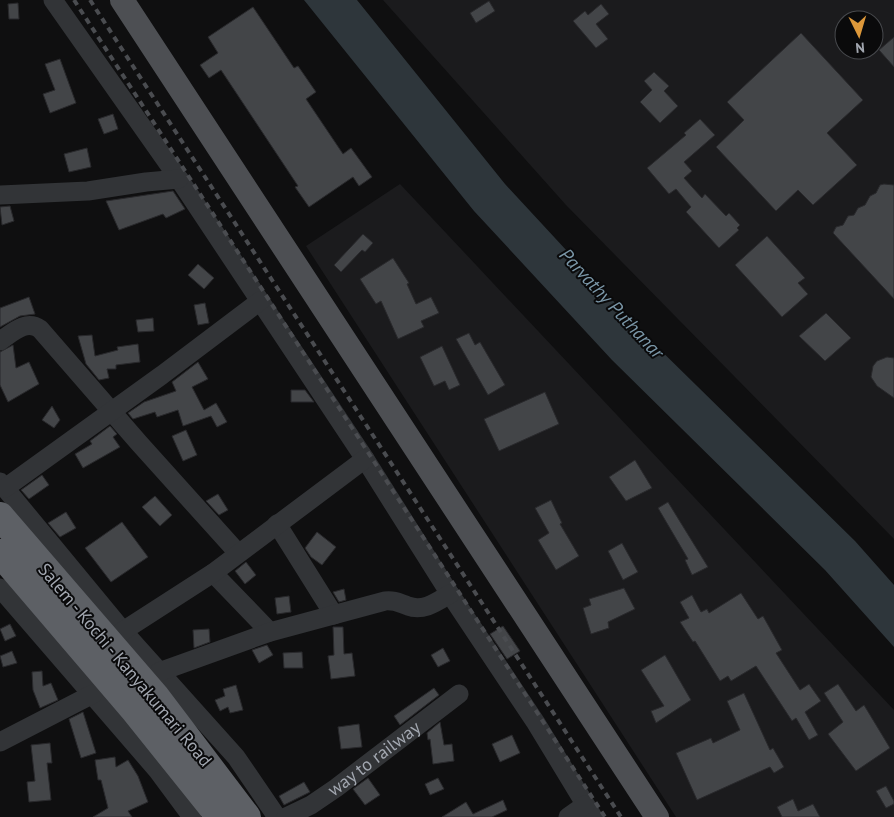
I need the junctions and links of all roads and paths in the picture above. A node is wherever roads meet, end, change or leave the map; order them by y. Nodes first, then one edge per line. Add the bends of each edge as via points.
1 (53, 0) edge
2 (122, 0) edge
3 (179, 179) junction
4 (0, 195) edge
5 (260, 301) junction
6 (0, 342) edge
7 (111, 412) junction
8 (365, 459) junction
9 (2, 485) edge
10 (0, 516) edge
11 (277, 524) junction
12 (238, 552) junction
13 (0, 553) edge
14 (213, 573) junction
15 (0, 588) edge
16 (450, 594) junction
17 (334, 614) junction
18 (123, 631) junction
19 (270, 632) junction
20 (159, 672) junction
21 (93, 694) junction
22 (459, 694) dead end
23 (0, 742) edge
24 (589, 811) edge
25 (192, 817) edge
26 (220, 817) edge
27 (247, 817) edge
28 (276, 817) edge
29 (286, 817) edge
30 (568, 817) edge
31 (657, 817) edge

1 - 3 street
2 - 31 main road
3 - 4 street via 88,191
3 - 5 street
5 - 7 street
5 - 8 street
6 - 7 street via 25,325 36,326
7 - 9 street
7 - 12 street
8 - 11 street
8 - 16 street
9 - 18 street
10 - 27 highway, Salem - Kochi - Kanyakumari Road via 156,697
11 - 12 street
11 - 17 street
12 - 14 street
13 - 26 highway, Salem - Kochi - Kanyakumari Road via 135,711
14 - 18 street
14 - 19 street
15 - 21 street
16 - 17 street via 425,607 393,600
16 - 24 street
17 - 19 street
18 - 20 street
19 - 20 street
20 - 28 street via 236,757
21 - 23 street
21 - 25 street
22 - 29 street, way to railway via 336,788
24 - 30 street

